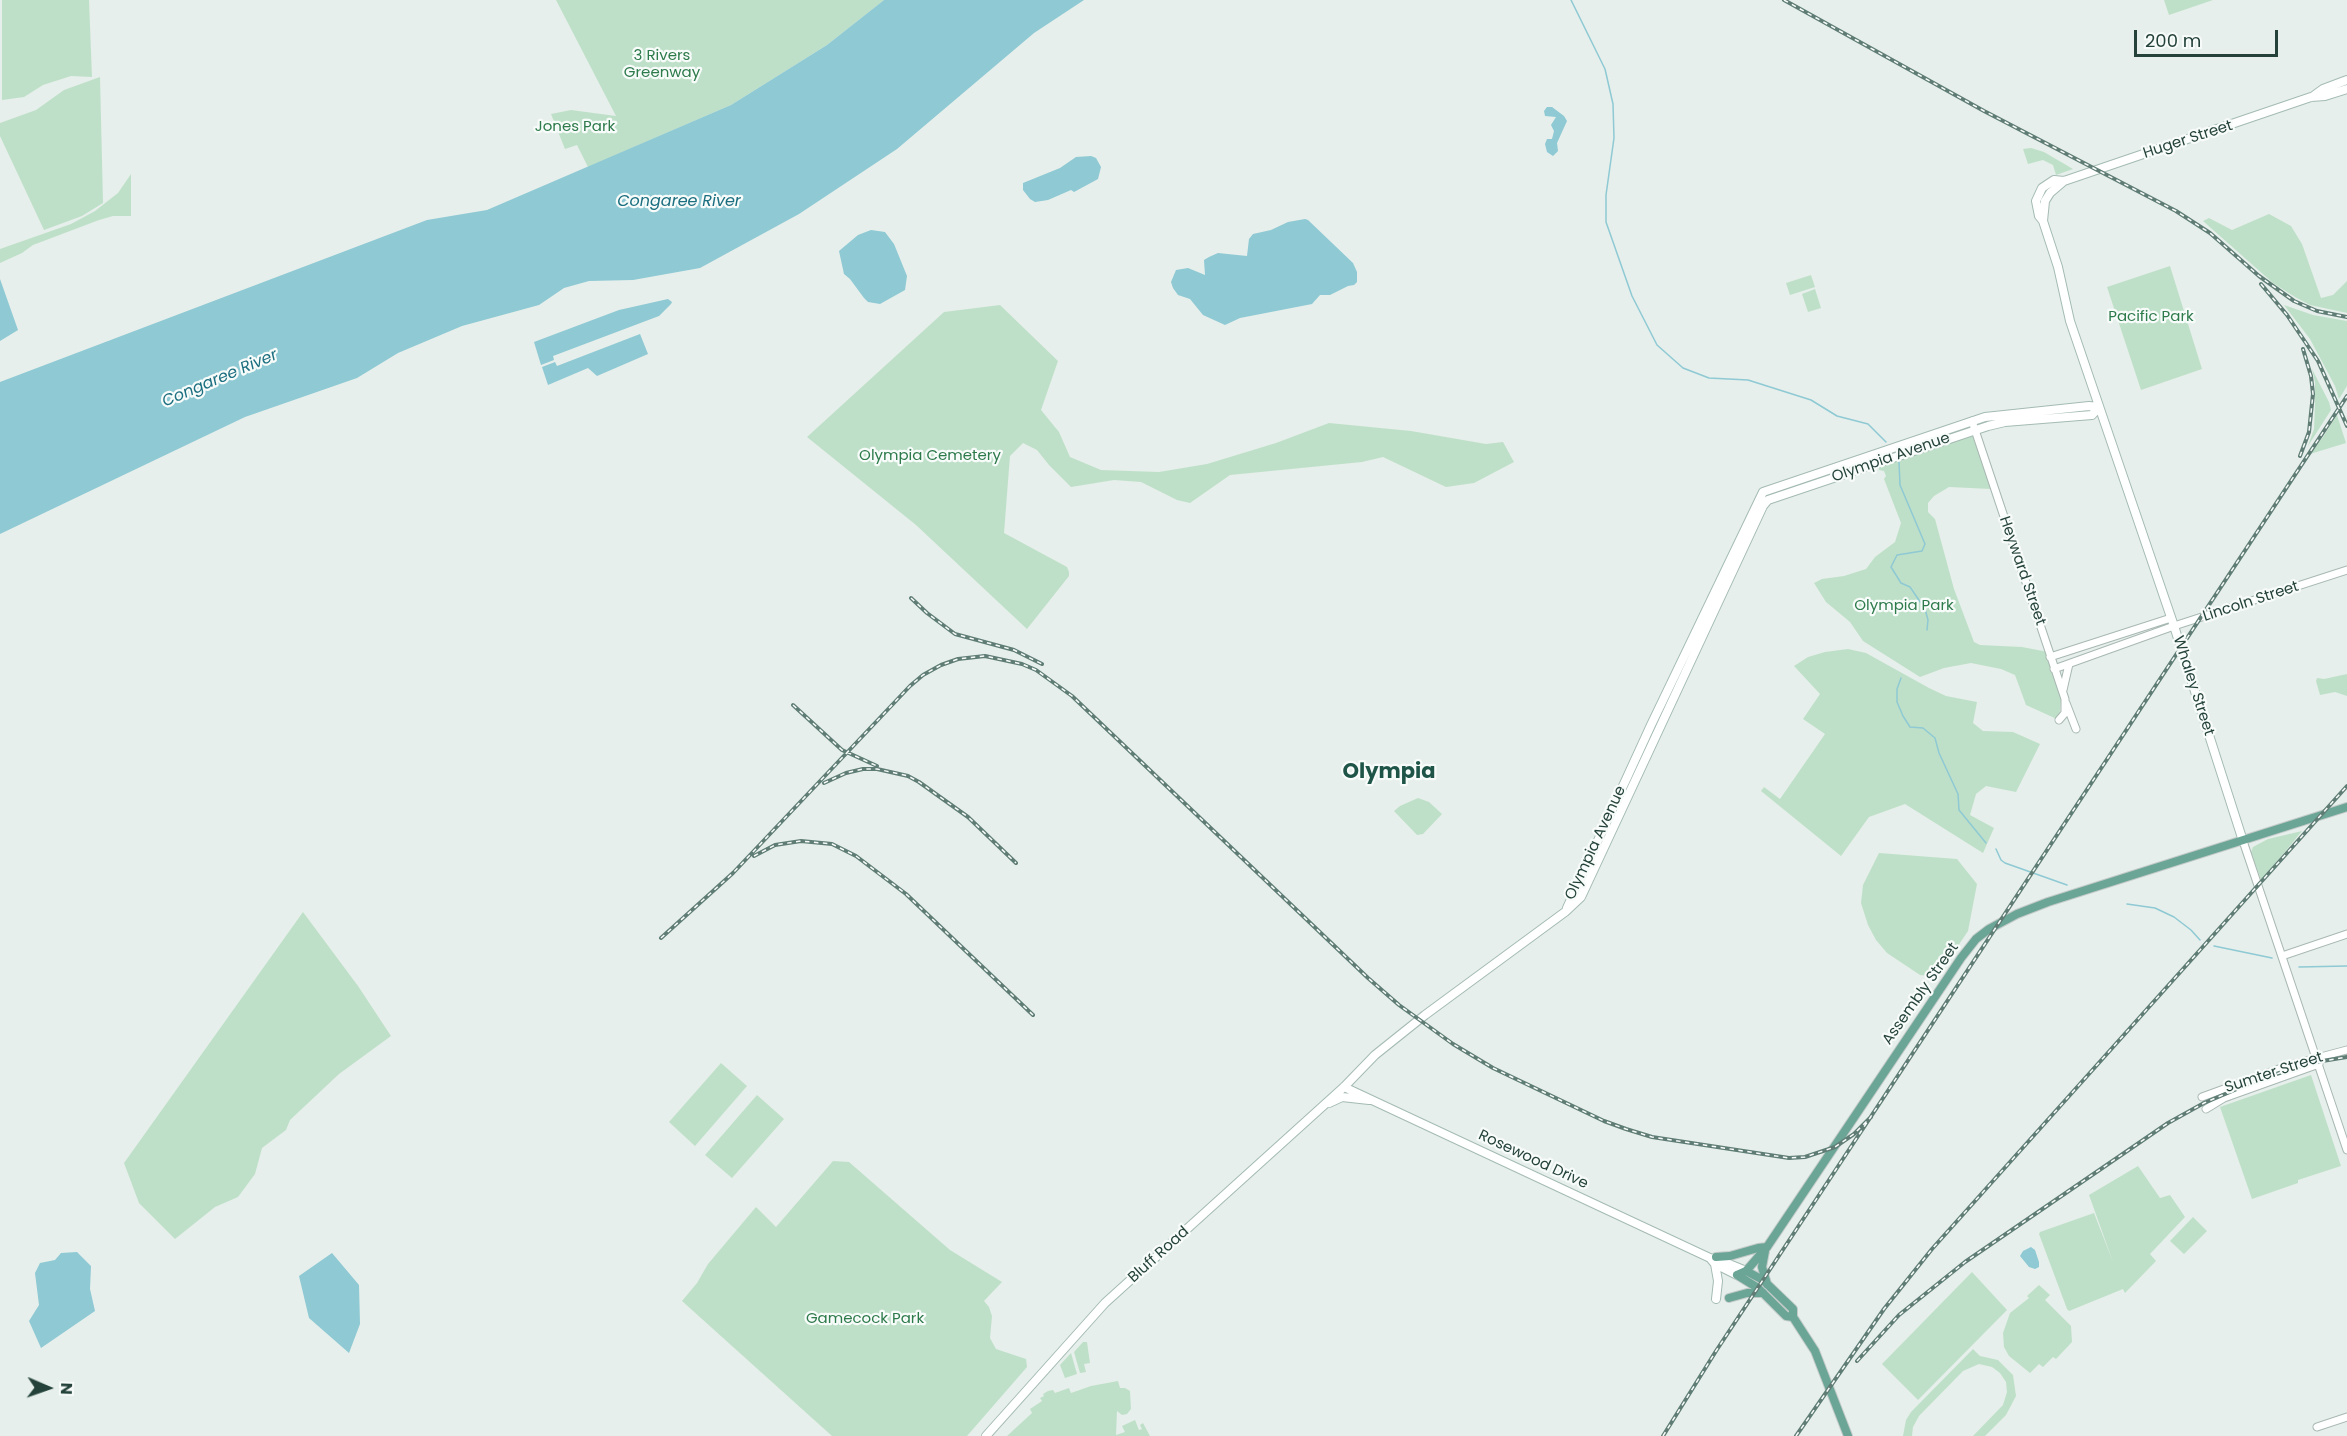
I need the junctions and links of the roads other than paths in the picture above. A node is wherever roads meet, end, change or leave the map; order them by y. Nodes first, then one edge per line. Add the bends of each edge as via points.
1 (2347, 80) edge
2 (2347, 90) edge
3 (2311, 98) junction
4 (2064, 181) joint
5 (2099, 407) junction
6 (1972, 421) junction
7 (1986, 421) junction
8 (1974, 430) junction
9 (2347, 570) edge
10 (2172, 622) junction
11 (2050, 657) junction
12 (2069, 664) junction
13 (2054, 669) junction
14 (2064, 696) junction
15 (2059, 720) dead end
16 (2076, 729) dead end
17 (2347, 807) edge
18 (2243, 841) junction
19 (1565, 912) junction
20 (2347, 934) edge
21 (2282, 956) junction
22 (2347, 1050) edge
23 (2318, 1061) junction
24 (1344, 1087) junction
25 (2202, 1097) dead end
26 (1373, 1100) junction
27 (1322, 1106) junction
28 (2206, 1109) dead end
29 (2347, 1150) edge
30 (1767, 1247) junction
31 (1713, 1260) junction
32 (1737, 1275) joint
33 (1746, 1276) junction
34 (1767, 1284) junction
35 (1763, 1293) junction
36 (1729, 1298) dead end
37 (1716, 1299) dead end
38 (1793, 1317) junction
39 (2347, 1417) edge
40 (2317, 1427) dead end
41 (986, 1436) edge
42 (1848, 1436) edge

1 - 3 main road, Huger Street
2 - 3 main road, Huger Street
3 - 4 main road, Huger Street
4 - 5 main road, Whaley Street via 2045,201 2043,221
5 - 7 main road via 2092,415
5 - 10 main road, Whaley Street
6 - 7 main road, Olympia Avenue
6 - 8 street, Heyward Street
6 - 19 main road, Olympia Avenue via 1766,489 1759,496
7 - 8 main road, Olympia Avenue
8 - 11 street, Heyward Street
8 - 19 main road, Olympia Avenue via 1768,500 1582,894
9 - 10 street, Lincoln Street
10 - 11 street, Lincoln Street
10 - 12 street, Lincoln Street
10 - 18 main road, Whaley Street
11 - 13 street, Heyward Street
12 - 13 street, Lincoln Street
12 - 14 street
13 - 14 street, Heyward Street
14 - 15 street via 2065,713
14 - 16 street, Heyward Street
17 - 18 main road, Assembly Street
18 - 21 street, Whaley Street
18 - 30 main road, Assembly Street via 2048,902 1998,924 1976,939
19 - 24 main road, Bluff Road via 1425,1015 1375,1055
20 - 21 street
21 - 23 street, Whaley Street
22 - 23 street, Sumter Street
23 - 25 street, Sumter Street
23 - 28 street, Sumter Street via 2224,1098
23 - 29 street, Whaley Street
24 - 26 main road, Rosewood Drive
24 - 27 main road, Bluff Road
26 - 27 main road via 1342,1097
26 - 31 main road, Rosewood Drive
27 - 41 main road, Bluff Road via 1105,1303
30 - 31 main road
30 - 33 main road, Assembly Street
30 - 34 main road via 1762,1267
31 - 32 main road, Rosewood Drive
31 - 33 main road, Rosewood Drive
31 - 37 main road via 1718,1281
32 - 33 main road, Assembly Street
33 - 34 main road, Rosewood Drive
33 - 35 main road, Rosewood Drive
34 - 38 main road, Rosewood Drive via 1793,1309
35 - 36 main road
35 - 38 main road, Rosewood Drive via 1786,1316
38 - 42 main road, Rosewood Drive via 1815,1351
39 - 40 street

